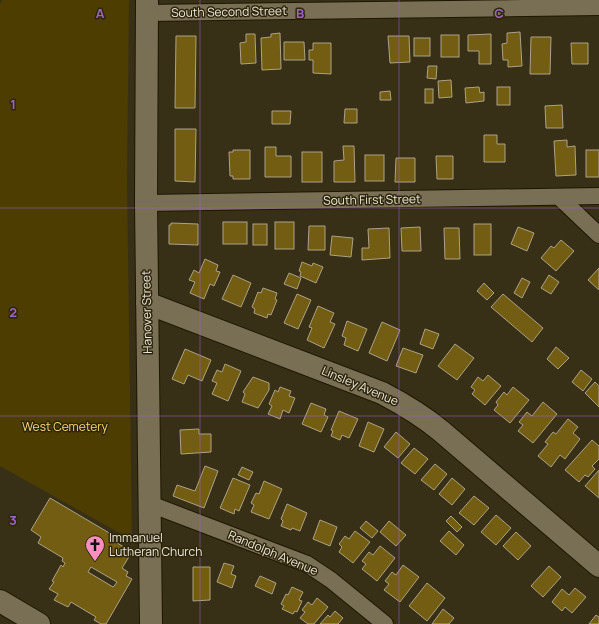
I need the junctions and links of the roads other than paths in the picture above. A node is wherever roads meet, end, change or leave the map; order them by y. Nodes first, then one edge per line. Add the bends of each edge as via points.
1 (147, 7) edge
2 (599, 7) edge
3 (599, 196) edge
4 (559, 197) junction
5 (146, 203) junction
6 (599, 235) edge
7 (147, 303) junction
8 (150, 504) junction
9 (599, 566) edge
10 (0, 601) edge
11 (39, 624) edge
12 (151, 624) edge
13 (385, 624) edge

1 - 2 street, South Second Street
1 - 5 main road, Hanover Street
3 - 4 street, South First Street
4 - 5 street, South First Street
4 - 6 street
5 - 7 main road, Hanover Street
7 - 8 main road, Hanover Street
7 - 9 main road, Linsley Avenue via 382,393 403,404 441,431
8 - 12 main road, Hanover Street
8 - 13 street, Randolph Avenue via 307,564
10 - 11 main road

